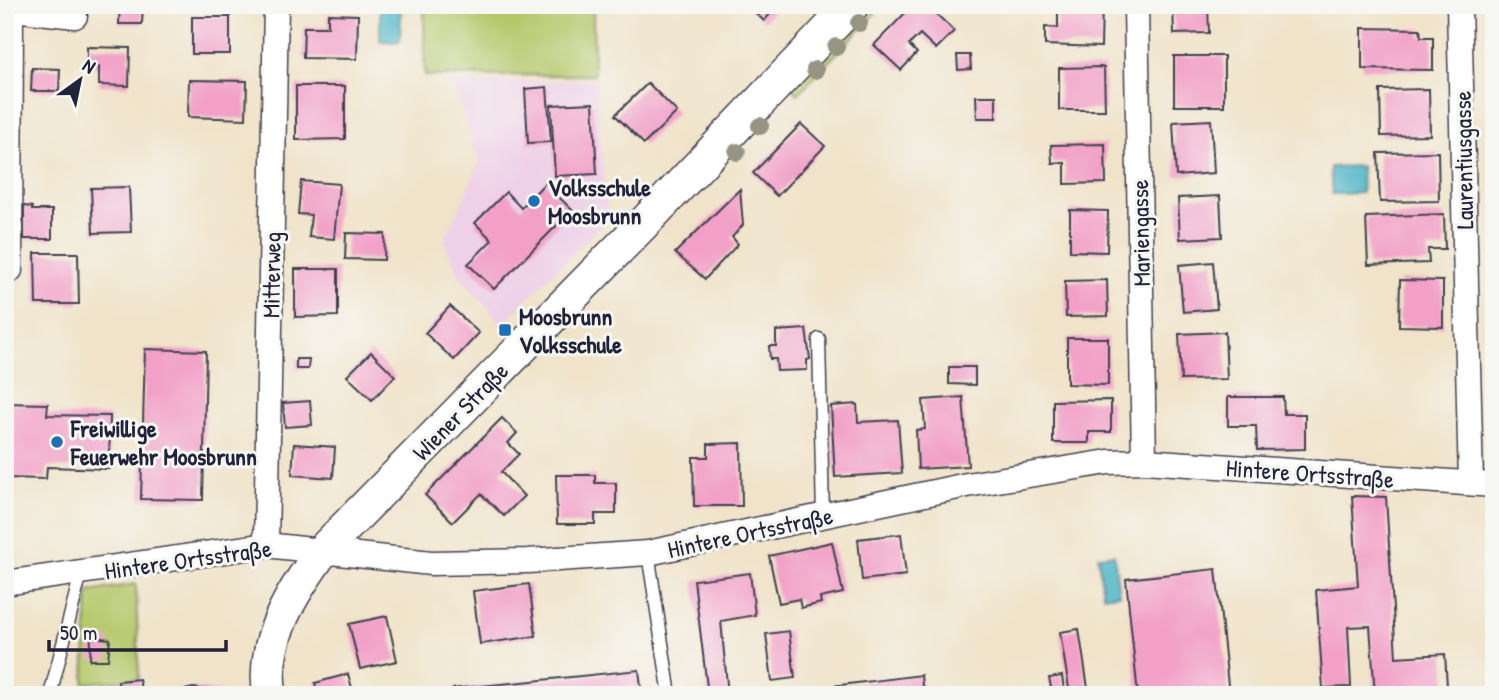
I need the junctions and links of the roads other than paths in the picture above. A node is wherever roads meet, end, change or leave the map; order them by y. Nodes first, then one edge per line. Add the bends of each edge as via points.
1 (276, 5) edge
2 (852, 5) edge
3 (1136, 5) edge
4 (1459, 5) edge
5 (8, 8) edge
6 (75, 16) dead end
7 (5, 274) edge
8 (818, 339) dead end
9 (1144, 461) junction
10 (1482, 484) edge
11 (823, 517) junction
12 (266, 545) junction
13 (323, 550) junction
14 (648, 553) junction
15 (81, 573) junction
16 (5, 583) edge
17 (50, 695) edge
18 (270, 695) edge
19 (670, 695) edge

1 - 12 street, Mitterweg
2 - 13 main road, Wiener Straße
3 - 9 street, Mariengasse
4 - 10 street, Laurentiusgasse
5 - 6 street
5 - 7 street via 10,270
8 - 11 lane
9 - 10 street, Hintere Ortsstraße
9 - 11 street, Hintere Ortsstraße via 1108,462 967,485
11 - 14 street, Hintere Ortsstraße
12 - 13 street, Hintere Ortsstraße
12 - 15 street, Hintere Ortsstraße
13 - 14 street, Hintere Ortsstraße via 441,563
13 - 18 main road, Wiener Straße via 294,589 274,636
14 - 19 lane
15 - 16 street, Hintere Ortsstraße
15 - 17 lane

